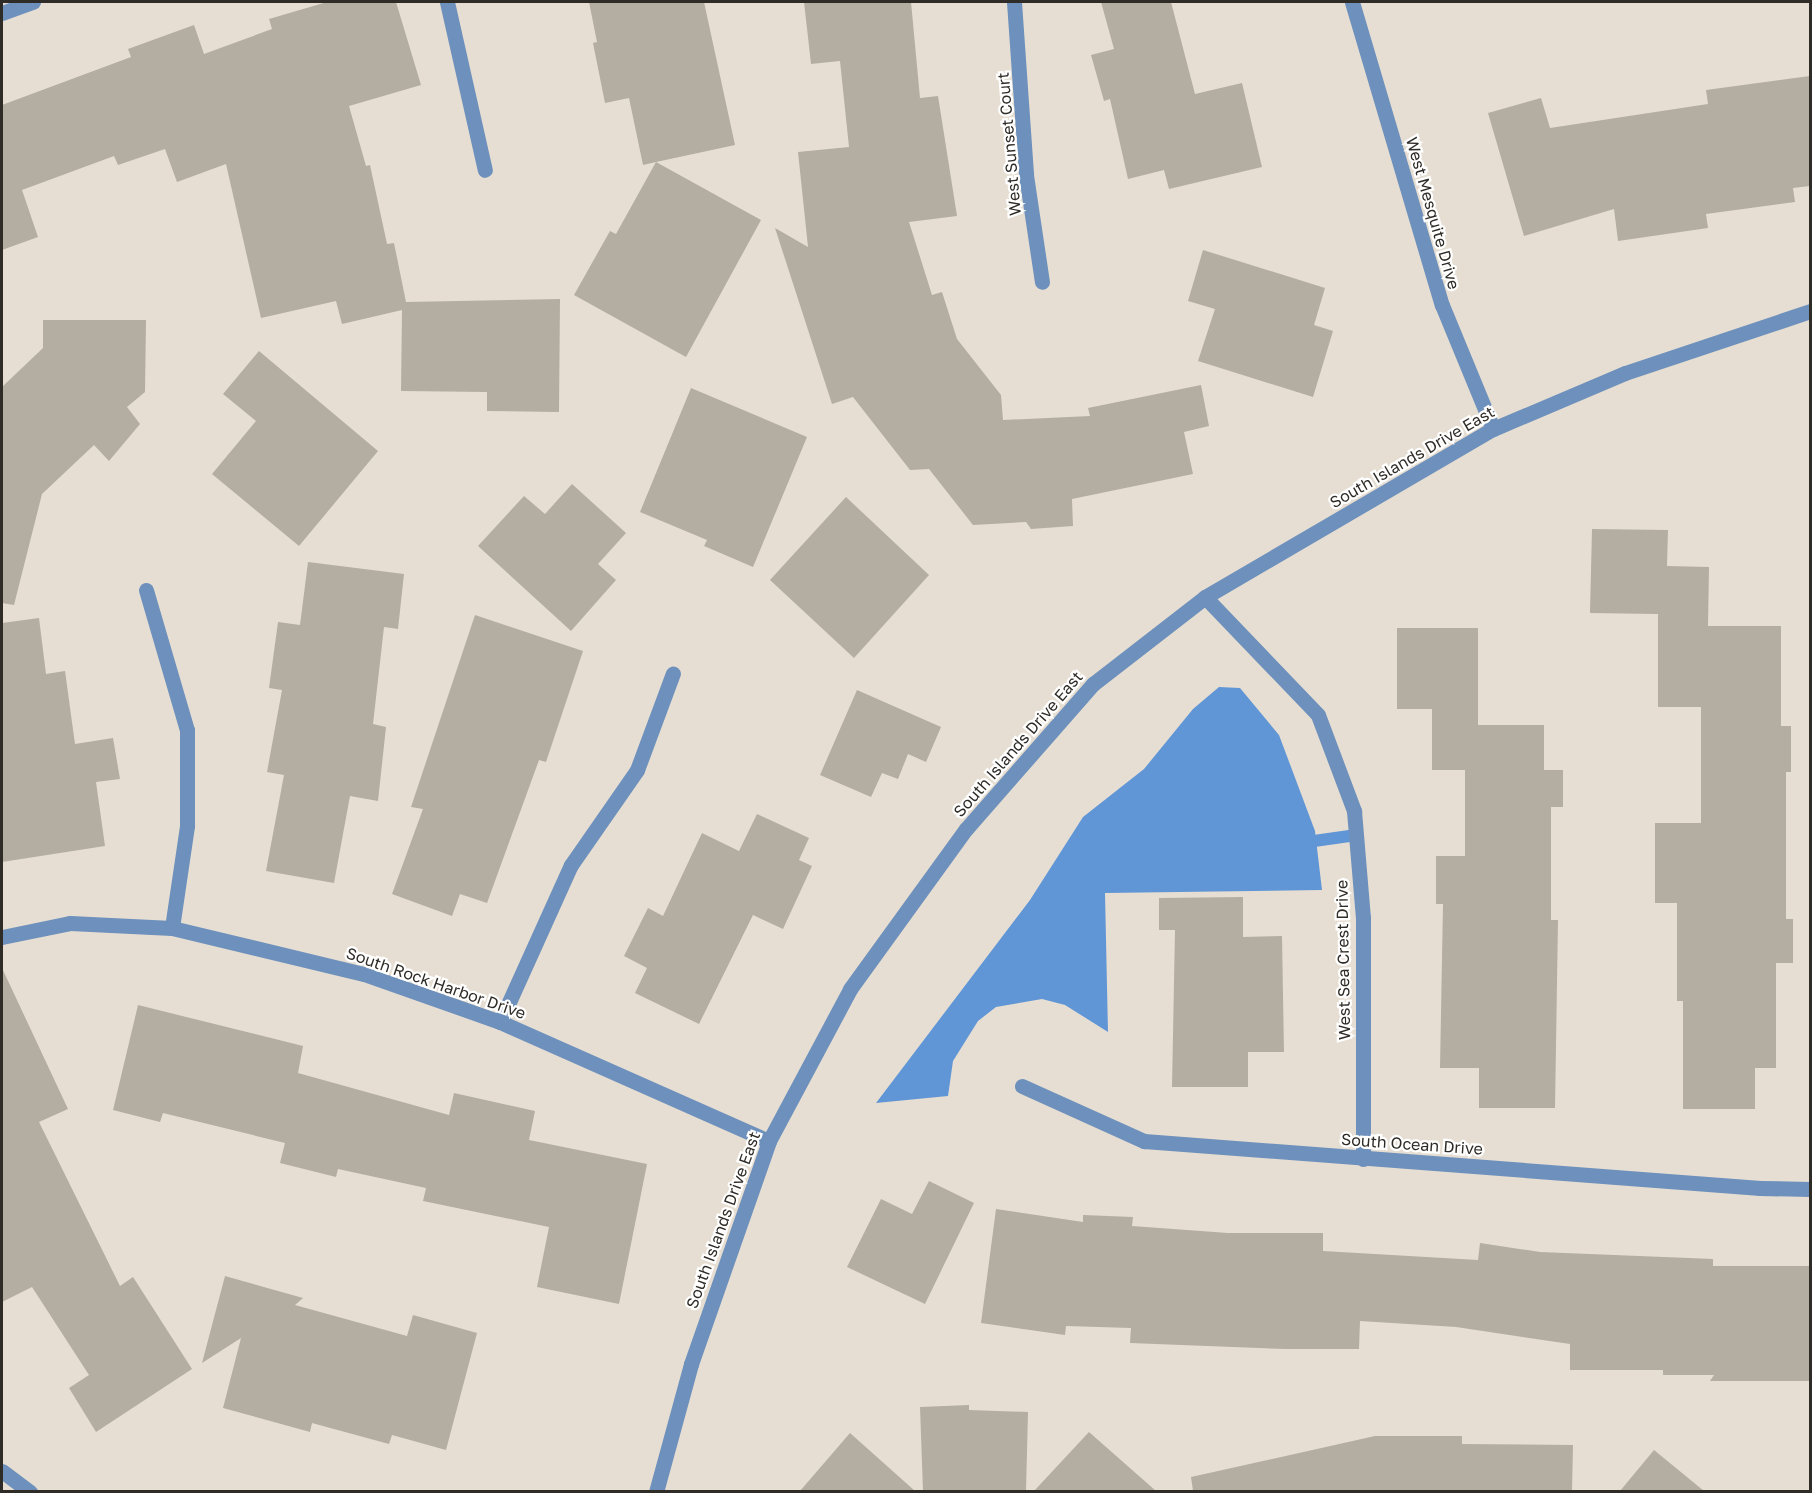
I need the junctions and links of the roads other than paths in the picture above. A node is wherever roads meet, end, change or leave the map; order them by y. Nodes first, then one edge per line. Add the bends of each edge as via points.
1 (33, 2) edge
2 (447, 2) edge
3 (1014, 2) edge
4 (1352, 2) edge
5 (2, 14) edge
6 (485, 170) dead end
7 (1042, 282) dead end
8 (1810, 311) edge
9 (1493, 429) junction
10 (146, 590) dead end
11 (1205, 597) junction
12 (673, 673) dead end
13 (172, 928) junction
14 (2, 937) edge
15 (500, 1022) junction
16 (1022, 1086) dead end
17 (769, 1141) junction
18 (1364, 1159) junction
19 (1810, 1189) edge
20 (2, 1471) edge
21 (30, 1491) edge
22 (656, 1491) edge

1 - 5 street
2 - 6 street
3 - 7 street, West Sunset Court via 1026,175
4 - 9 street, West Mesquite Drive via 1442,305
8 - 9 street, South Islands Drive East via 1625,374
9 - 11 street, South Islands Drive East
10 - 13 street via 187,730 187,826
11 - 17 street, South Islands Drive East via 1093,684 966,829 850,989
11 - 18 street, West Sea Crest Drive via 1318,715 1354,811 1364,918
12 - 15 street via 637,770 572,865
13 - 14 street, South Rock Harbor Drive via 70,923
13 - 15 street, South Rock Harbor Drive via 364,974
15 - 17 street, South Rock Harbor Drive
16 - 18 street, South Ocean Drive via 1144,1141
17 - 22 street, South Islands Drive East via 692,1364
18 - 19 street, South Ocean Drive
20 - 21 street

